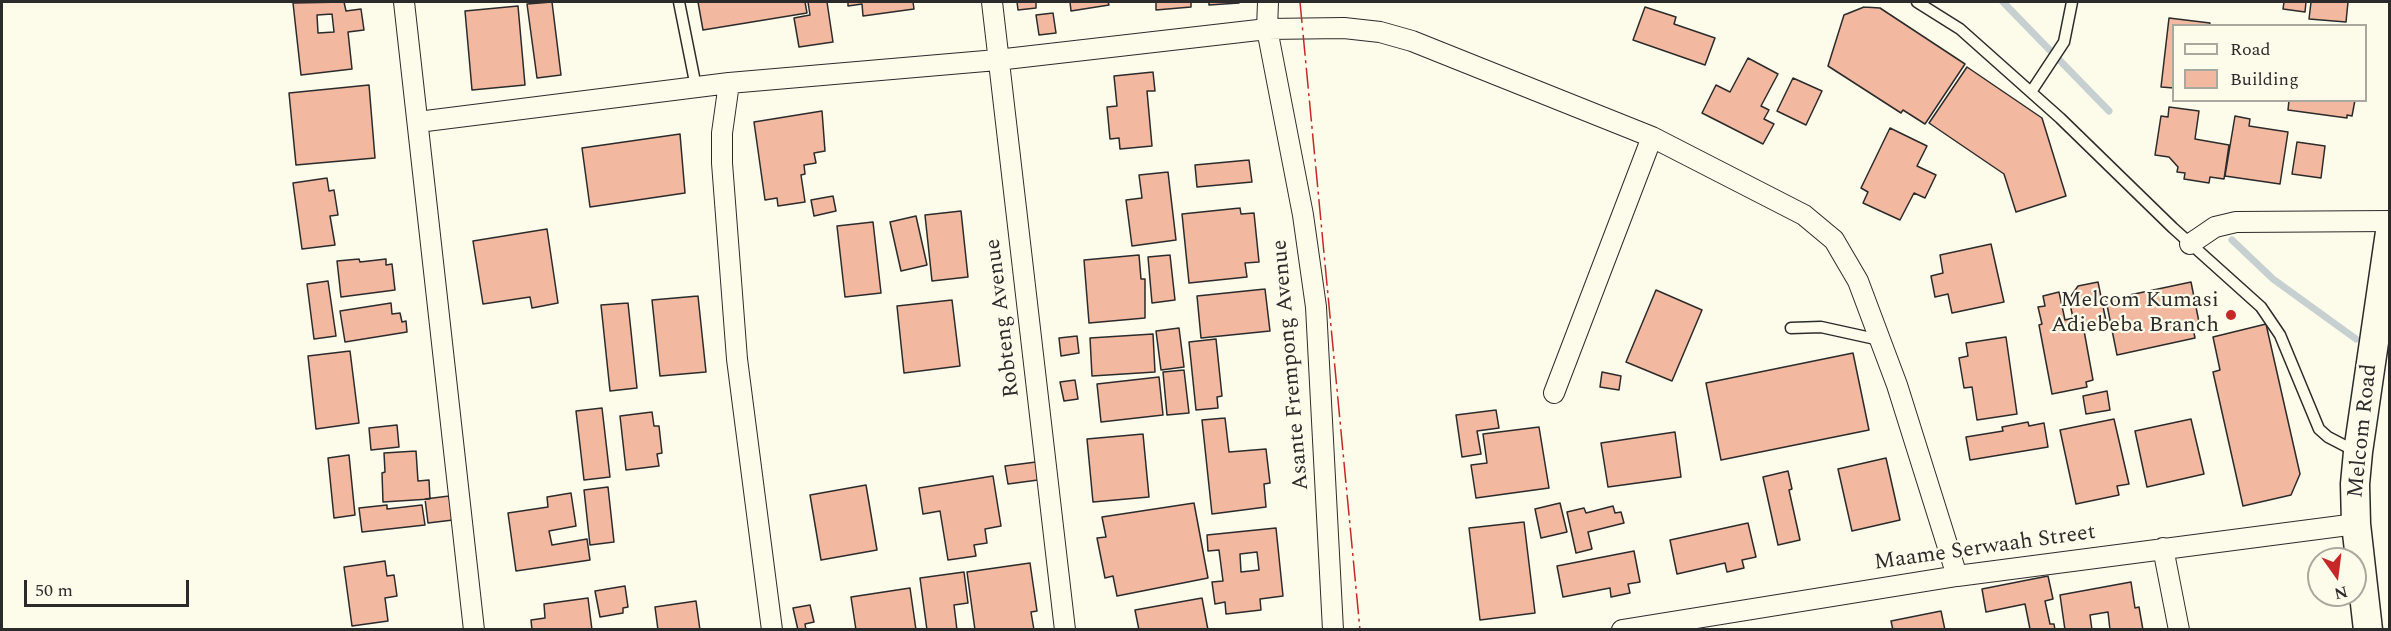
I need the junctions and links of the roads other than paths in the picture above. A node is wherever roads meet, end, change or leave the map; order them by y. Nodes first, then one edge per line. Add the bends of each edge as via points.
1 (404, 2) edge
2 (679, 2) edge
3 (992, 2) edge
4 (1268, 2) edge
5 (1917, 2) edge
6 (2072, 2) edge
7 (1267, 29) junction
8 (997, 60) junction
9 (729, 83) junction
10 (696, 87) junction
11 (2031, 92) junction
12 (418, 122) junction
13 (1652, 137) junction
14 (2390, 221) edge
15 (2190, 244) junction
16 (2388, 250) edge
17 (1791, 328) dead end
18 (1880, 340) junction
19 (1554, 393) dead end
20 (2358, 452) junction
21 (2356, 524) junction
22 (2163, 548) junction
23 (1957, 576) junction
24 (474, 630) edge
25 (772, 630) edge
26 (1065, 630) edge
27 (1333, 630) edge
28 (1622, 630) edge
29 (2179, 630) edge
30 (2368, 630) edge

1 - 12 street
2 - 10 lane
3 - 8 street, Robteng Avenue
4 - 7 street, Asante Frempong Avenue
5 - 11 lane via 1960,29
6 - 11 lane via 2064,42
7 - 8 street
7 - 13 street via 1344,28 1380,32 1412,41
7 - 27 street, Asante Frempong Avenue via 1315,298
8 - 9 street
8 - 26 street, Robteng Avenue
9 - 10 street
9 - 25 street via 722,163 737,359
10 - 12 street
11 - 15 lane
12 - 24 street
13 - 18 street via 1820,226 1850,266
13 - 19 street
14 - 15 street via 2236,222 2215,227
15 - 20 lane via 2272,321 2319,429
16 - 20 main road, Melcom Road
17 - 18 lane via 1826,328
18 - 23 street
20 - 21 main road, Melcom Road
21 - 22 street, Maame Serwaah Street
21 - 30 main road, Melcom Road
22 - 23 street, Maame Serwaah Street
22 - 29 street
23 - 28 street, Maame Serwaah Street

